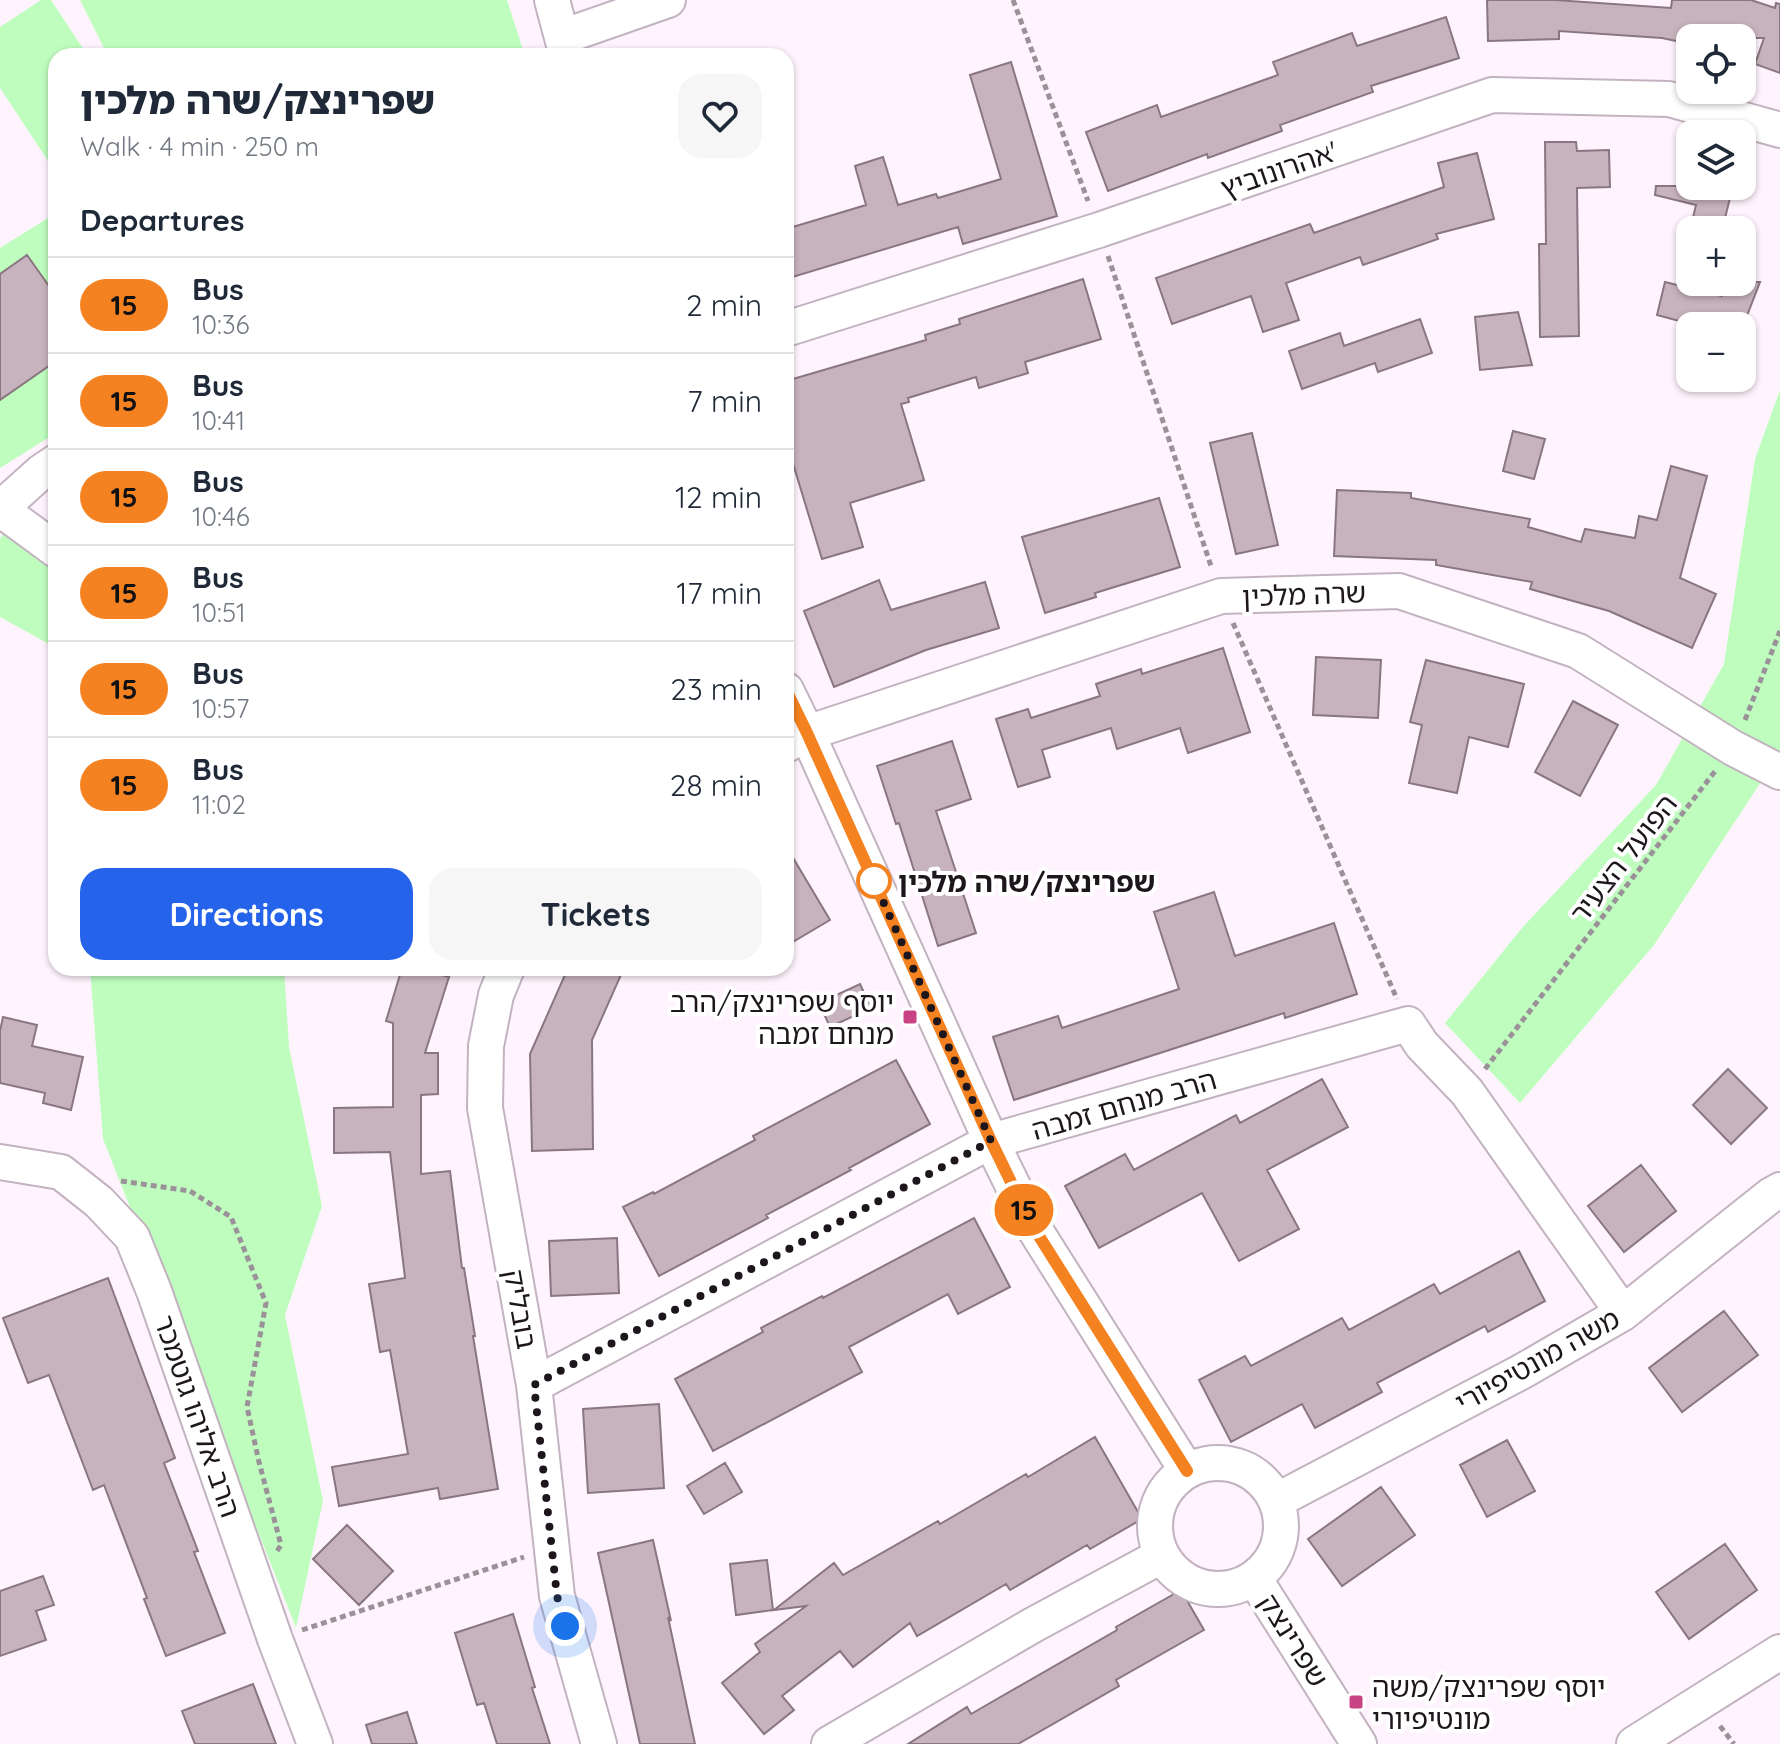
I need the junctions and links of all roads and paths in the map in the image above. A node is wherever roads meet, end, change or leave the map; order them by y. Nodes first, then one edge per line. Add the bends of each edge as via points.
1 (552, 0) edge
2 (668, 0) edge
3 (1013, 0) edge
4 (564, 46) edge
5 (1780, 130) edge
6 (1099, 230) junction
7 (794, 326) edge
8 (48, 467) edge
9 (0, 509) edge
10 (48, 544) edge
11 (1221, 596) junction
12 (1780, 631) edge
13 (797, 739) edge
14 (1733, 748) junction
15 (1780, 772) edge
16 (504, 976) edge
17 (1408, 1024) junction
18 (1467, 1092) junction
19 (991, 1141) junction
20 (0, 1162) edge
21 (118, 1180) dead end
22 (1780, 1190) edge
23 (1623, 1313) junction
24 (534, 1385) junction
25 (1187, 1471) junction
26 (1276, 1501) junction
27 (552, 1548) junction
28 (1161, 1556) junction
29 (1254, 1578) junction
30 (257, 1582) junction
31 (275, 1639) junction
32 (1780, 1652) edge
33 (315, 1744) edge
34 (599, 1744) edge
35 (829, 1744) edge
36 (1359, 1744) edge
37 (1634, 1744) edge

1 - 4 street
2 - 4 street
3 - 6 path
5 - 6 street, אהרונוביץ' via 1669,99 1492,95
6 - 7 street, אהרונוביץ'
6 - 11 path
8 - 9 street
9 - 10 street
11 - 13 street, שרה מלכין
11 - 14 street, שרה מלכין via 1399,591 1578,651
11 - 17 path
12 - 14 path, הפועל הצעיר
13 - 19 street
14 - 15 street, שרה מלכין
14 - 18 path, הפועל הצעיר
16 - 24 street, בובליק via 486,1046 485,1108
17 - 18 street
17 - 19 street, הרב מנחם זמבה
18 - 23 street
19 - 24 street, הרב מנחם זמבה
19 - 25 street via 1032,1225
20 - 30 street, הרב אליהו גוטמכר via 61,1172 132,1237
21 - 30 path via 190,1191 231,1217 266,1303 247,1407 281,1545
22 - 23 street, משה מונטיפיורי
23 - 26 street, משה מונטיפיורי
24 - 27 street, בובליק
25 - 26 street via 1207,1464 1248,1470
25 - 28 street via 1161,1499 1155,1518
26 - 29 street via 1279,1543
27 - 31 path
27 - 34 street, בובליק via 557,1596
28 - 29 street via 1193,1585 1214,1590
28 - 35 street
29 - 36 street, שפרינצק
30 - 31 street, הרב אליהו גוטמכר
31 - 33 street, הרב אליהו גוטמכר
32 - 37 street

